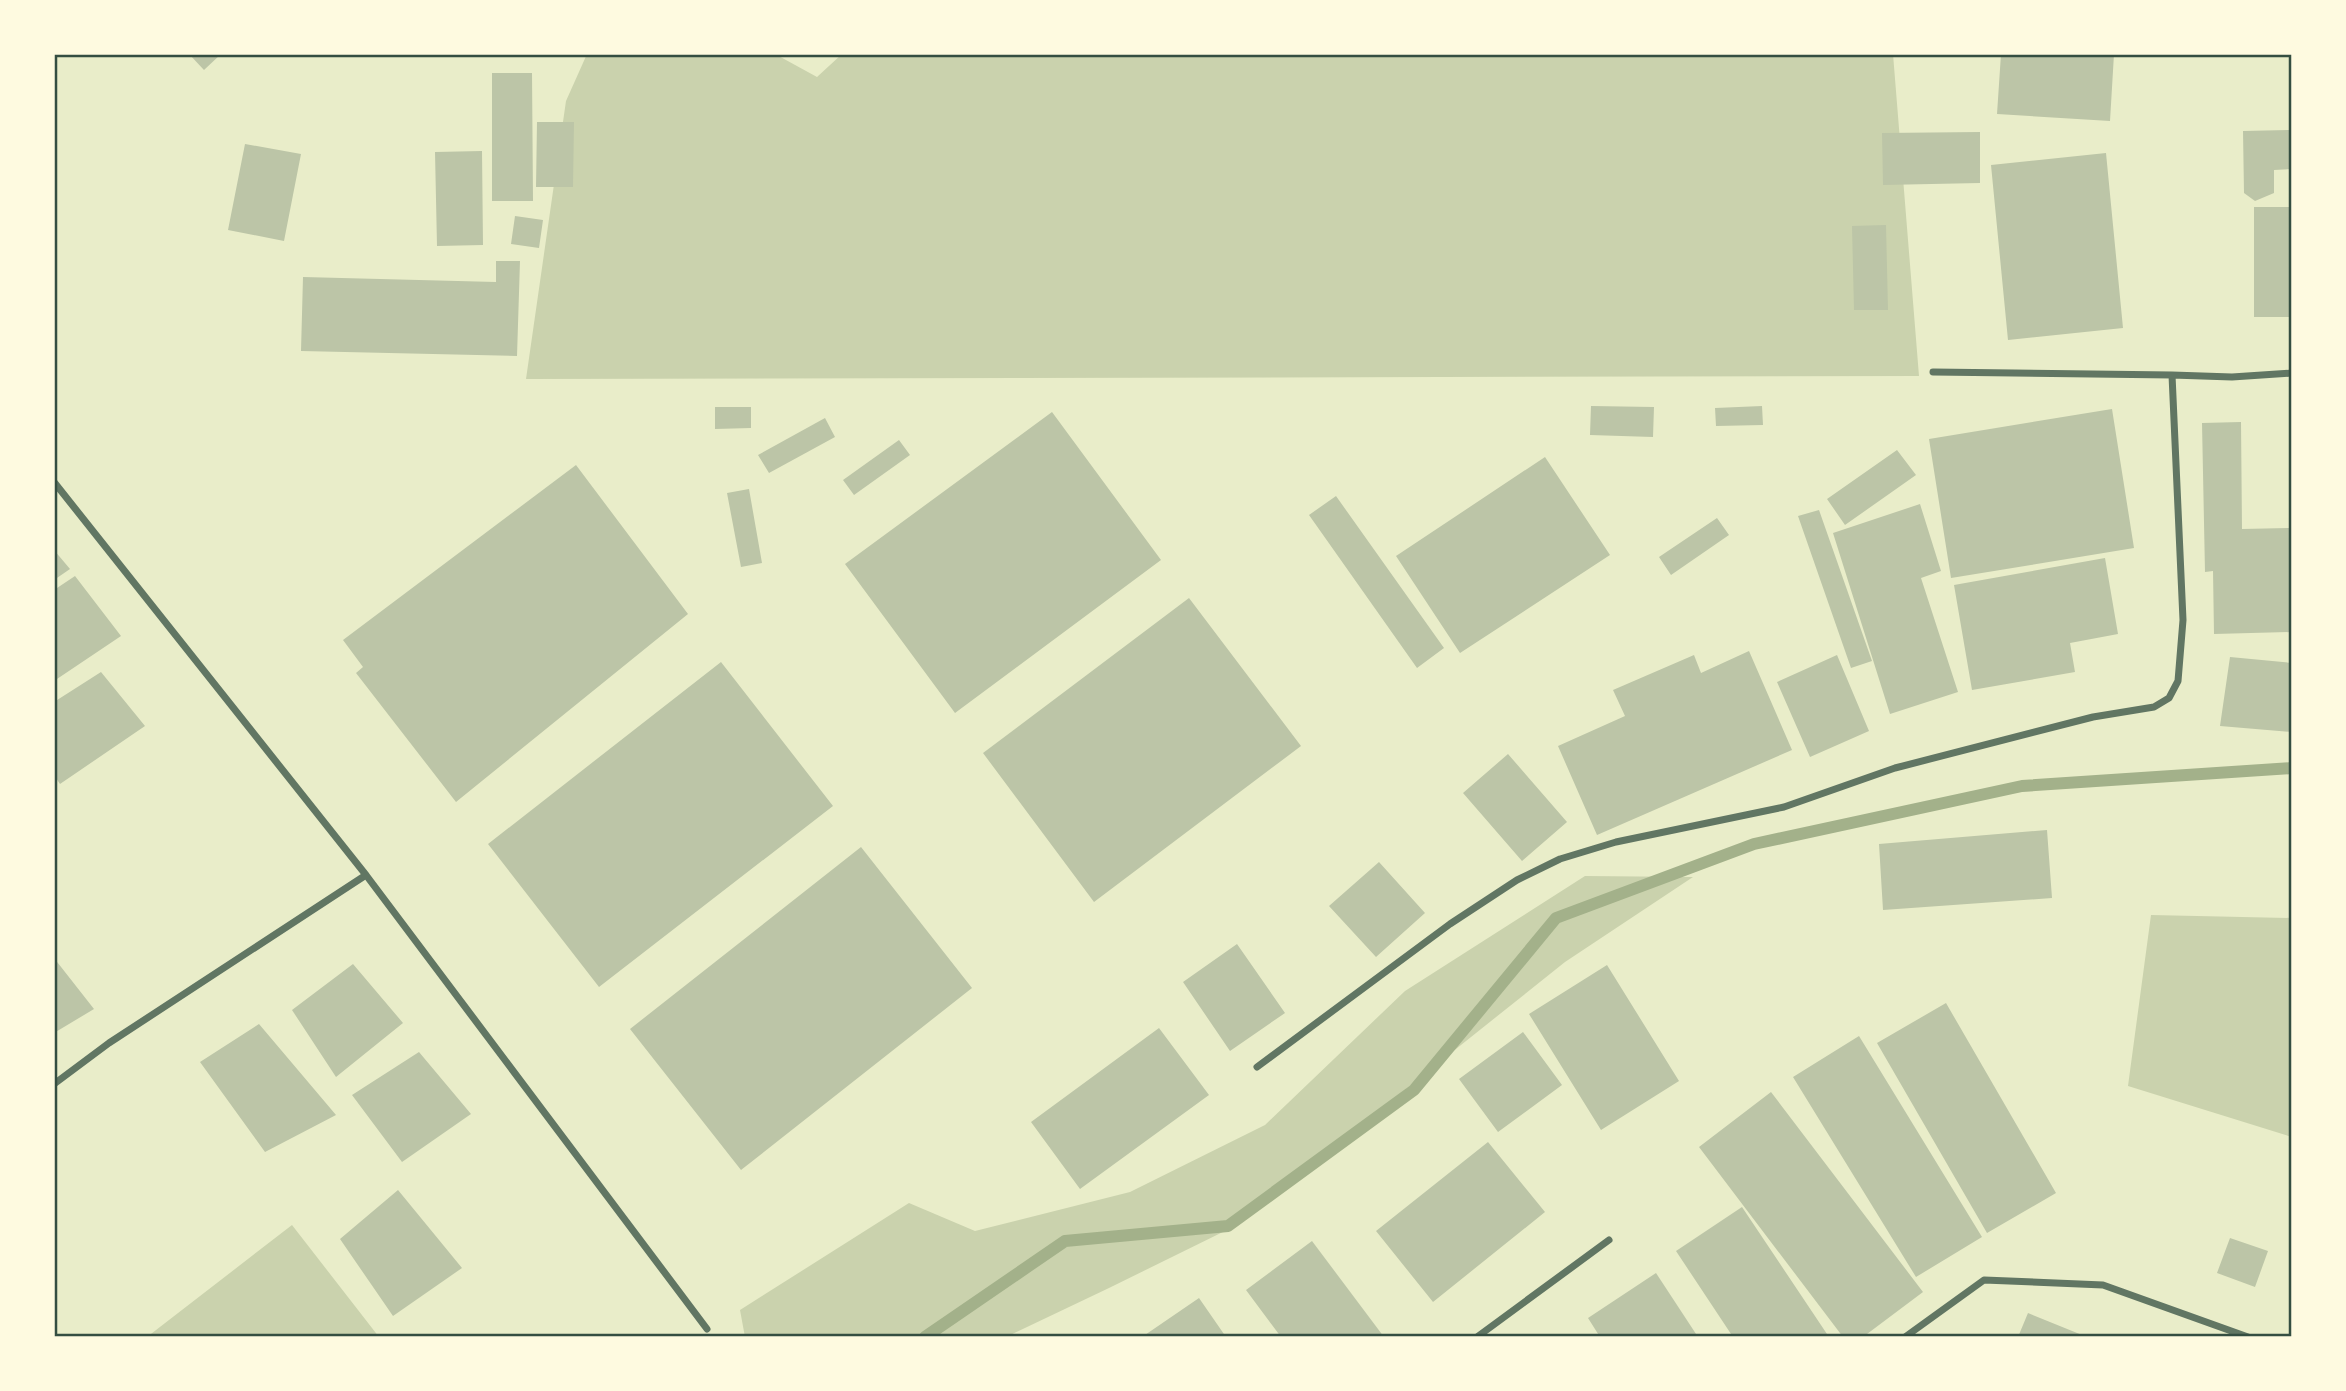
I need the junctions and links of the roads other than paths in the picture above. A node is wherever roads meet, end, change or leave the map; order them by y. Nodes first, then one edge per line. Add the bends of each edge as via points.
1 (1933, 372) dead end
2 (2292, 373) edge
3 (2172, 375) junction
4 (54, 482) edge
5 (366, 875) junction
6 (1257, 1067) dead end
7 (54, 1084) edge
8 (1609, 1240) dead end
9 (707, 1329) dead end
10 (1477, 1337) edge
11 (1905, 1337) edge
12 (2248, 1337) edge

1 - 3 street
2 - 3 street
3 - 6 street via 2183,620 2178,681 2169,698 2154,707 2093,717 1895,768 1784,807 1616,842 1560,859 1517,880 1450,924
4 - 5 street
5 - 7 street
5 - 9 street
8 - 10 street
11 - 12 street via 1984,1280 2103,1285

